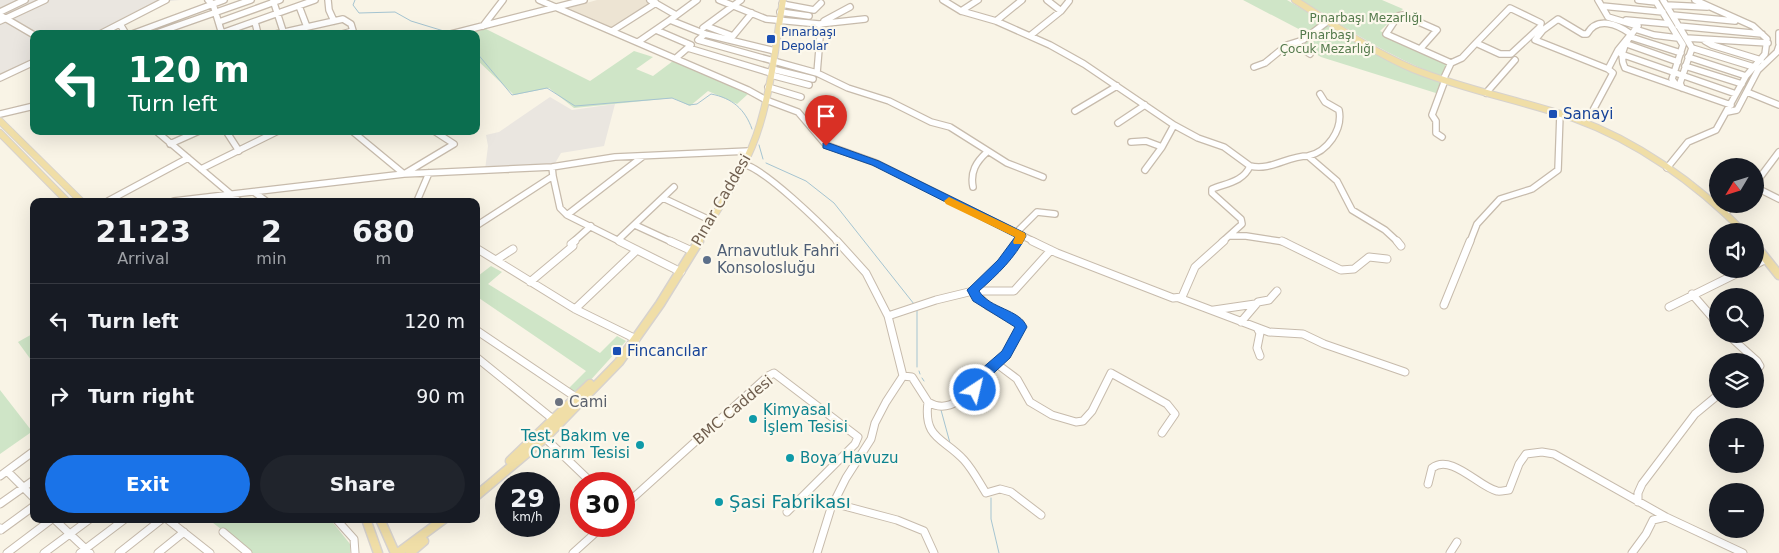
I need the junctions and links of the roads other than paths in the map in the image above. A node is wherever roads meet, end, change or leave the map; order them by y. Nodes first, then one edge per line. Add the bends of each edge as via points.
1 (25, 0) edge
2 (45, 0) edge
3 (166, 0) edge
4 (208, 0) edge
5 (224, 0) edge
6 (251, 0) edge
7 (315, 0) edge
8 (328, 0) edge
9 (503, 0) edge
10 (539, 0) edge
11 (584, 0) edge
12 (650, 0) edge
13 (697, 0) edge
14 (719, 0) edge
15 (741, 0) edge
16 (943, 0) edge
17 (978, 0) edge
18 (1022, 0) edge
19 (1047, 0) edge
20 (1295, 0) edge
21 (1598, 0) edge
22 (1638, 0) edge
23 (1695, 0) edge
24 (276, 1) edge
25 (781, 1) edge
26 (1069, 1) edge
27 (1655, 1) edge
28 (1664, 2) edge
29 (656, 3) junction
30 (214, 4) junction
31 (821, 4) dead end
32 (732, 5) junction
33 (299, 6) junction
34 (1602, 6) junction
35 (850, 7) dead end
36 (555, 8) junction
37 (1710, 8) junction
38 (814, 10) junction
39 (961, 11) junction
40 (1061, 11) junction
41 (216, 12) junction
42 (780, 12) junction
43 (1663, 12) junction
44 (0, 13) edge
45 (752, 13) junction
46 (278, 14) junction
47 (676, 15) junction
48 (1672, 15) junction
49 (809, 16) junction
50 (6, 18) junction
51 (776, 19) junction
52 (865, 19) dead end
53 (1614, 19) junction
54 (670, 20) junction
55 (1328, 20) junction
56 (334, 21) junction
57 (996, 21) junction
58 (0, 22) edge
59 (219, 22) junction
60 (255, 22) junction
61 (1743, 22) junction
62 (802, 23) junction
63 (120, 24) junction
64 (819, 24) junction
65 (1670, 24) junction
66 (483, 26) junction
67 (706, 26) junction
68 (1678, 26) junction
69 (306, 27) junction
70 (1635, 29) junction
71 (108, 30) edge
72 (124, 30) edge
73 (143, 30) edge
74 (165, 30) edge
75 (221, 30) edge
76 (231, 30) edge
77 (257, 30) edge
78 (282, 30) edge
79 (294, 30) edge
80 (353, 30) edge
81 (467, 30) edge
82 (656, 30) junction
83 (612, 31) junction
84 (698, 32) junction
85 (30, 33) edge
86 (1779, 33) edge
87 (705, 34) junction
88 (1763, 34) junction
89 (1031, 36) junction
90 (1630, 37) junction
91 (1678, 38) junction
92 (1686, 38) junction
93 (1704, 40) junction
94 (730, 41) junction
95 (638, 42) junction
96 (1299, 42) junction
97 (1476, 43) junction
98 (1768, 43) junction
99 (1627, 44) junction
100 (1779, 45) edge
101 (688, 48) junction
102 (725, 48) junction
103 (1421, 48) junction
104 (1692, 48) junction
105 (775, 50) junction
106 (1681, 53) junction
107 (1310, 54) dead end
108 (1621, 54) junction
109 (718, 57) junction
110 (1688, 57) junction
111 (676, 58) junction
112 (1515, 60) dead end
113 (1761, 60) junction
114 (1678, 62) junction
115 (1451, 63) junction
116 (30, 64) edge
117 (1685, 66) junction
118 (1254, 67) dead end
119 (1754, 67) junction
120 (772, 69) junction
121 (1608, 69) junction
122 (1628, 70) junction
123 (1674, 72) junction
124 (817, 73) junction
125 (1613, 74) junction
126 (1682, 75) junction
127 (1746, 76) junction
128 (0, 78) edge
129 (813, 79) dead end
130 (1444, 80) junction
131 (1742, 84) junction
132 (809, 85) dead end
133 (1117, 86) junction
134 (1680, 88) junction
135 (1747, 92) junction
136 (767, 93) junction
137 (1486, 93) junction
138 (1320, 94) dead end
139 (1736, 94) junction
140 (801, 96) dead end
141 (1145, 105) junction
142 (1731, 105) junction
143 (1779, 105) edge
144 (30, 106) edge
145 (30, 106) edge
146 (17, 109) junction
147 (1075, 111) dead end
148 (0, 112) edge
149 (1727, 112) junction
150 (1560, 114) junction
151 (1569, 117) junction
152 (1, 122) edge
153 (1118, 123) dead end
154 (1174, 125) junction
155 (0, 134) edge
156 (160, 135) edge
157 (190, 135) edge
158 (229, 135) edge
159 (270, 135) edge
160 (357, 135) edge
161 (440, 135) edge
162 (1442, 138) dead end
163 (1131, 142) dead end
164 (170, 144) junction
165 (1162, 147) junction
166 (239, 151) junction
167 (749, 151) junction
168 (987, 152) junction
169 (1779, 152) edge
170 (1308, 156) junction
171 (642, 157) junction
172 (188, 158) junction
173 (743, 164) junction
174 (1250, 166) junction
175 (552, 167) junction
176 (1667, 168) junction
177 (201, 169) junction
178 (1145, 170) dead end
179 (429, 173) junction
180 (1764, 173) edge
181 (404, 174) junction
182 (553, 176) junction
183 (1043, 177) dead end
184 (674, 187) dead end
185 (974, 187) dead end
186 (1764, 191) edge
187 (254, 192) junction
188 (232, 195) junction
189 (63, 198) edge
190 (79, 198) edge
191 (114, 198) edge
192 (203, 198) edge
193 (236, 198) edge
194 (262, 198) edge
195 (418, 198) edge
196 (663, 198) junction
197 (1709, 199) edge
198 (1779, 200) edge
199 (1726, 213) edge
200 (1055, 214) dead end
201 (567, 215) junction
202 (710, 220) junction
203 (480, 223) edge
204 (1735, 223) edge
205 (635, 225) junction
206 (591, 226) junction
207 (1018, 234) junction
208 (1230, 236) junction
209 (618, 240) junction
210 (1401, 246) dead end
211 (513, 249) dead end
212 (480, 250) edge
213 (637, 250) junction
214 (1051, 250) junction
215 (692, 251) junction
216 (1764, 256) edge
217 (1387, 259) dead end
218 (1766, 259) joint
219 (496, 260) junction
220 (681, 272) junction
221 (1779, 275) edge
222 (1727, 278) edge
223 (530, 282) junction
224 (973, 290) junction
225 (1277, 291) dead end
226 (1692, 294) junction
227 (1179, 298) junction
228 (1255, 304) junction
229 (1444, 305) dead end
230 (1669, 307) dead end
231 (575, 308) junction
232 (1213, 310) junction
233 (1709, 314) edge
234 (888, 316) junction
235 (1241, 322) junction
236 (1257, 328) junction
237 (480, 333) edge
238 (636, 339) junction
239 (1737, 343) edge
240 (1749, 353) edge
241 (1260, 356) dead end
242 (480, 360) edge
243 (997, 364) junction
244 (1405, 372) dead end
245 (903, 376) junction
246 (577, 398) junction
247 (928, 402) junction
248 (1709, 402) edge
249 (554, 420) junction
250 (1162, 433) dead end
251 (544, 438) junction
252 (30, 454) edge
253 (7, 471) junction
254 (580, 472) edge
255 (0, 476) edge
256 (30, 483) edge
257 (1428, 484) dead end
258 (24, 487) junction
259 (480, 487) edge
260 (480, 493) edge
261 (30, 494) edge
262 (635, 496) edge
263 (1638, 502) junction
264 (833, 503) junction
265 (0, 504) edge
266 (30, 509) edge
267 (787, 512) dead end
268 (1041, 515) dead end
269 (1666, 517) junction
270 (47, 523) edge
271 (57, 523) edge
272 (84, 523) edge
273 (120, 523) edge
274 (157, 523) edge
275 (172, 523) edge
276 (340, 523) edge
277 (367, 523) edge
278 (382, 523) edge
279 (438, 523) edge
280 (445, 523) edge
281 (0, 528) edge
282 (184, 532) junction
283 (223, 532) dead end
284 (69, 534) junction
285 (591, 537) edge
286 (1457, 542) dead end
287 (204, 551) edge
288 (85, 552) edge
289 (6, 553) edge
290 (44, 553) edge
291 (119, 553) edge
292 (158, 553) edge
293 (248, 553) edge
294 (355, 553) edge
295 (378, 553) edge
296 (396, 553) edge
297 (410, 553) edge
298 (573, 553) edge
299 (817, 553) edge
300 (934, 553) edge
301 (1450, 553) edge
302 (1632, 553) edge
303 (1743, 553) edge

1 - 44 street
2 - 50 street
3 - 63 street
4 - 30 street
5 - 30 street
6 - 41 street
7 - 33 street
8 - 56 street
9 - 66 street
10 - 36 street
11 - 36 street
12 - 29 street
13 - 47 street
14 - 32 street
15 - 32 street
16 - 39 street
17 - 39 street
18 - 57 street
19 - 40 street
20 - 55 main road
21 - 34 street
22 - 27 street
23 - 37 street
24 - 46 street
24 - 59 street
25 - 38 street
25 - 42 main road, Pınar Caddesi
25 - 51 main road, Pınar Caddesi
26 - 40 street
27 - 43 street
28 - 37 street
28 - 48 street
29 - 47 street
29 - 83 street
30 - 41 street
30 - 73 street
31 - 38 street
32 - 45 street
32 - 67 street
33 - 46 street
33 - 69 street
34 - 43 street
34 - 53 street via 1608,17
35 - 64 street
36 - 66 street
36 - 83 street
37 - 61 street
38 - 49 street
39 - 57 street
40 - 89 street
41 - 59 street
41 - 74 street
42 - 49 street
42 - 51 main road, Pınar Caddesi
43 - 65 street
44 - 50 street
45 - 51 street
45 - 67 street via 733,36
46 - 60 street
46 - 78 street
47 - 54 street
48 - 61 street
48 - 68 street
49 - 62 street
50 - 58 street
50 - 85 street
51 - 62 street
51 - 105 main road, Pınar Caddesi
52 - 64 street
53 - 65 street
53 - 70 street via 1638,26
54 - 82 street
54 - 84 street
55 - 96 street
55 - 130 main road via 1372,49
56 - 69 street
56 - 80 street via 343,19
57 - 89 street
59 - 75 street
60 - 76 street
60 - 77 street
61 - 88 street
62 - 64 street
63 - 71 street
63 - 72 street
64 - 124 street
65 - 91 street
66 - 81 street
67 - 84 street
68 - 88 street
68 - 92 street
69 - 79 street
70 - 90 street
70 - 91 street via 1654,36
82 - 95 street
82 - 101 street via 691,45
83 - 95 street
84 - 87 street
86 - 100 street
87 - 94 street
87 - 102 street via 698,40
88 - 98 street
89 - 133 street
90 - 99 street
90 - 106 street
91 - 106 street via 1683,45
92 - 93 street
92 - 104 street
93 - 98 street
93 - 113 street
94 - 102 street
94 - 105 street
95 - 111 street
96 - 107 street via 1299,47
96 - 118 street via 1287,45 1265,64
97 - 97 street via 1510,8 1541,23 1511,54 1500,54
97 - 115 street via 1462,58
98 - 113 street
99 - 108 street
99 - 114 street
100 - 135 street via 1777,52 1758,70
101 - 109 street
101 - 111 street
102 - 109 street
102 - 120 street
103 - 103 street via 1437,30 1403,14 1398,16 1386,34
103 - 115 street
104 - 110 street
104 - 119 street
105 - 120 main road, Pınar Caddesi
106 - 114 street
108 - 122 street via 1622,65
108 - 123 street
109 - 120 street
110 - 117 street
110 - 127 street
111 - 136 street via 753,92
112 - 137 street
113 - 119 street
114 - 123 street
115 - 130 street
116 - 128 street
117 - 126 street
117 - 131 street
119 - 127 street
120 - 124 street
120 - 129 street
120 - 132 street
120 - 136 main road, Pınar Caddesi
121 - 121 street via 1601,65 1535,40 1558,19 1583,34 1602,23 1620,26 1631,34
121 - 125 street
122 - 125 street
122 - 134 street
123 - 126 street
123 - 134 street via 1673,84
124 - 168 street via 848,88 889,101 931,122 950,127
125 - 151 street via 1591,114
126 - 134 street
126 - 139 street
127 - 131 street
130 - 137 main road
130 - 162 street via 1432,115 1436,133
131 - 139 street
133 - 141 street
133 - 147 street
134 - 142 street
135 - 143 street
135 - 149 street via 1737,110
136 - 140 street
136 - 167 main road, Pınar Caddesi via 760,125
136 - 207 street via 798,112 826,146 876,163
137 - 150 main road
138 - 170 street via 1325,102 1339,110 1340,122 1331,143
139 - 142 street
141 - 153 street
141 - 154 street
142 - 149 street
144 - 146 street
145 - 148 street
146 - 148 street
146 - 152 street
149 - 176 street via 1716,130 1688,142
150 - 151 main road
150 - 229 street via 1558,170 1532,189 1494,203 1477,224
151 - 176 main road via 1611,136
152 - 190 main road
154 - 165 street
154 - 174 street via 1224,147
155 - 189 main road
156 - 164 street
157 - 164 street
158 - 166 street
159 - 166 street
160 - 181 street
161 - 181 street via 454,144
163 - 165 street via 1146,141
164 - 172 street
165 - 178 street
166 - 177 street
167 - 171 street
167 - 173 main road, Pınar Caddesi
168 - 183 street
168 - 185 street via 970,178
169 - 180 street
170 - 174 street via 1269,167
170 - 210 street via 1339,184 1350,208 1388,230
171 - 175 street via 615,157
171 - 201 street
172 - 177 street
172 - 191 street
173 - 202 main road, Pınar Caddesi
173 - 234 street via 803,206 827,229 866,273
174 - 208 street via 1239,180 1212,190 1242,221
175 - 179 street
175 - 182 street
176 - 197 main road
177 - 188 street
179 - 181 street
179 - 195 street
181 - 187 street
182 - 201 street via 560,208
182 - 203 street
184 - 196 street
186 - 198 street
187 - 188 street
187 - 194 street
188 - 192 street
188 - 193 street
196 - 202 street
196 - 205 street
199 - 204 main road
200 - 207 street via 1036,212
201 - 206 street
202 - 215 main road, Pınar Caddesi
205 - 209 street
205 - 215 street
206 - 209 street
206 - 223 street via 571,244 574,246
207 - 214 street
207 - 224 street via 1014,248 1002,263
208 - 217 street via 1283,241 1341,270 1354,269 1369,257
208 - 227 street via 1195,267
209 - 213 street
211 - 219 street
212 - 219 street
213 - 220 street
213 - 231 street
214 - 224 street via 1014,291
214 - 227 street via 1157,293
215 - 220 main road, Pınar Caddesi
216 - 218 main road
218 - 221 main road
219 - 223 street
220 - 238 main road, Pınar Caddesi
222 - 226 street
223 - 231 street
224 - 234 street
224 - 243 street via 992,308 1020,323 1021,327 1006,355
225 - 228 street via 1269,300
226 - 230 street
226 - 233 street
227 - 232 street
228 - 232 street
228 - 235 street
231 - 238 street
232 - 235 street
234 - 245 street
235 - 236 street
236 - 241 street via 1260,332
236 - 244 street via 1303,334
237 - 246 street
238 - 246 main road, Pınar Caddesi
238 - 251 main road, Pınar Caddesi via 619,362
239 - 240 street
242 - 249 street
243 - 247 street via 977,380 975,390 954,403 939,408
243 - 250 street via 1017,379 1030,402 1052,415 1076,422 1083,421 1092,411 1111,373 1114,374 1173,410 1175,414
245 - 247 street via 912,377
245 - 264 street
246 - 249 main road, Pınar Caddesi
247 - 268 street via 926,416 932,434 964,460 986,493 1000,489 1011,492
248 - 263 street via 1695,414 1642,484
249 - 259 main road, Pınar Caddesi
251 - 254 street
251 - 260 main road, Pınar Caddesi
252 - 253 street
253 - 255 street
253 - 258 street
256 - 258 street
257 - 263 street via 1429,472 1440,463 1448,464 1497,491 1509,490 1518,465 1526,454 1535,450 1568,460
258 - 261 street
258 - 265 street
262 - 267 street, BMC Caddesi via 774,373 858,437 855,444
263 - 269 street
264 - 299 street
264 - 300 street via 897,520 924,531
266 - 281 street via 2,530
269 - 302 street via 1653,520
269 - 303 street
270 - 289 street
271 - 284 street
272 - 284 street
273 - 288 street
274 - 291 street
275 - 282 street
276 - 294 street via 354,539
277 - 295 main road
278 - 296 main road
279 - 296 main road
280 - 297 main road
282 - 287 street
282 - 292 street
283 - 293 street
284 - 288 street
284 - 290 street
285 - 298 street
286 - 301 street

